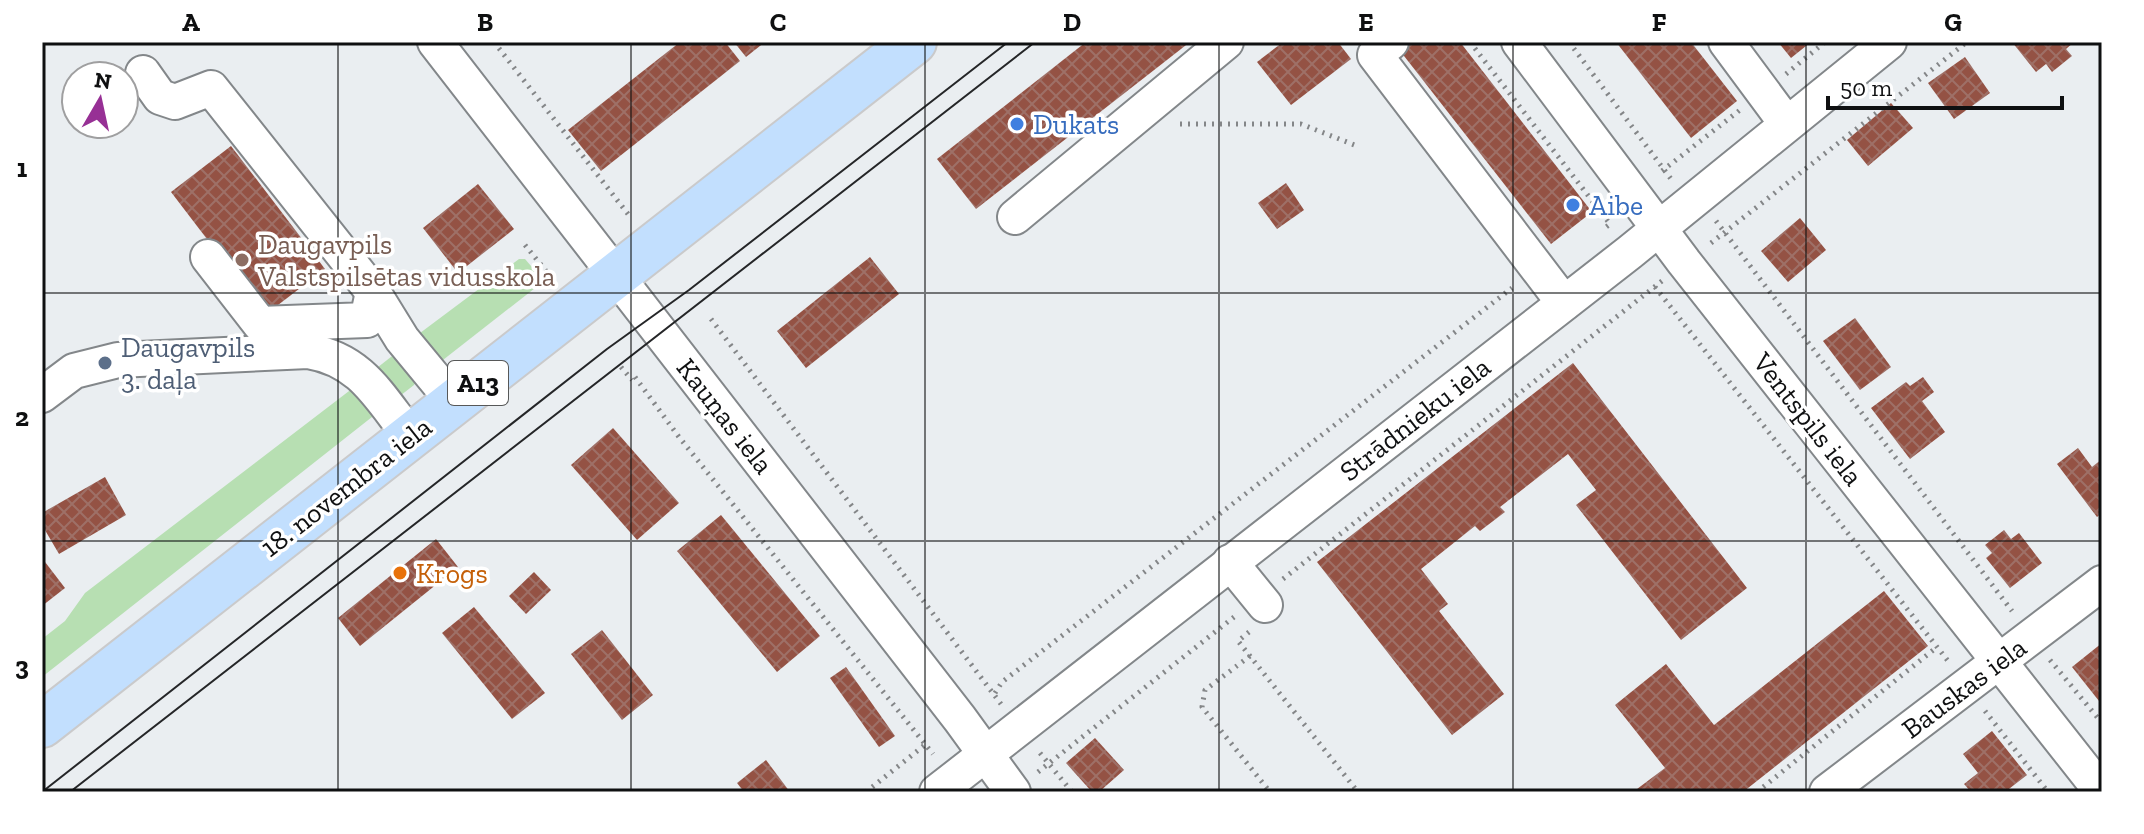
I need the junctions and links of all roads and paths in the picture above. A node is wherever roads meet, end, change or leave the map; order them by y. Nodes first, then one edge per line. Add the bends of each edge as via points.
1 (435, 42) edge
2 (494, 42) edge
3 (914, 42) edge
4 (1226, 42) edge
5 (1391, 42) edge
6 (1470, 42) edge
7 (1519, 42) edge
8 (1569, 42) edge
9 (1726, 42) edge
10 (1889, 42) edge
11 (1967, 42) edge
12 (143, 73) dead end
13 (1135, 118) junction
14 (1786, 123) junction
15 (1357, 146) dead end
16 (1693, 199) junction
17 (628, 214) dead end
18 (1015, 217) dead end
19 (1658, 227) junction
20 (1728, 231) junction
21 (1600, 232) dead end
22 (525, 245) dead end
23 (208, 257) dead end
24 (1684, 262) junction
25 (1537, 268) junction
26 (617, 274) junction
27 (550, 276) dead end
28 (1655, 287) junction
29 (373, 292) junction
30 (1564, 303) junction
31 (711, 319) dead end
32 (621, 367) dead end
33 (42, 395) edge
34 (454, 402) junction
35 (411, 437) junction
36 (1230, 562) junction
37 (2102, 583) edge
38 (1261, 608) junction
39 (2031, 637) junction
40 (1937, 647) junction
41 (1250, 656) junction
42 (1998, 660) junction
43 (1950, 664) dead end
44 (995, 693) junction
45 (1979, 704) dead end
46 (1002, 705) dead end
47 (2102, 723) edge
48 (42, 725) edge
49 (926, 744) junction
50 (1037, 750) dead end
51 (986, 753) junction
52 (936, 758) dead end
53 (1049, 762) junction
54 (1022, 785) edge
55 (866, 792) edge
56 (937, 792) edge
57 (1072, 792) edge
58 (1270, 792) edge
59 (1358, 792) edge
60 (1757, 792) edge
61 (1827, 792) edge
62 (2048, 792) edge
63 (2102, 792) edge

1 - 26 street, Kauņas iela
2 - 17 path
3 - 26 main road, 18. novembra iela / A13
4 - 13 street
5 - 25 street via 1375,55
6 - 21 path via 1610,224
7 - 19 street, Ventspils iela
8 - 16 path via 1662,171
9 - 14 street
10 - 14 street, Strādnieku iela
11 - 20 path
12 - 29 street via 160,97 175,102 211,88
13 - 15 path via 1222,126 1260,121 1301,124
13 - 18 street
14 - 16 street, Strādnieku iela
16 - 19 street, Strādnieku iela
16 - 20 path
19 - 24 street, Ventspils iela
19 - 30 street, Strādnieku iela
20 - 24 path
20 - 39 path
22 - 27 path
23 - 29 street via 260,324 367,320
24 - 28 path
24 - 42 street, Ventspils iela
25 - 30 street
25 - 44 path via 1014,673
26 - 34 main road, 18. novembra iela / A13
26 - 51 street, Kauņas iela
28 - 38 path
28 - 40 path
29 - 34 street via 402,339
30 - 36 street, Strādnieku iela
31 - 44 path
32 - 49 path
33 - 35 street via 74,371 118,360 308,351 334,355 359,372
34 - 35 main road, 18. novembra iela / A13
35 - 48 main road, 18. novembra iela / A13
36 - 38 street
36 - 51 street, Strādnieku iela
37 - 39 street, Bauskas iela
38 - 41 path via 1238,641
38 - 53 path
39 - 42 street, Bauskas iela
39 - 47 path
40 - 43 path
40 - 60 path
41 - 58 path via 1205,690 1202,707
41 - 59 path
42 - 61 street, Bauskas iela
42 - 63 street, Ventspils iela
44 - 46 path
45 - 62 path
49 - 52 path
49 - 55 path
50 - 53 path
51 - 54 street, Kauņas iela
51 - 56 street, Strādnieku iela
53 - 54 path
53 - 57 path

